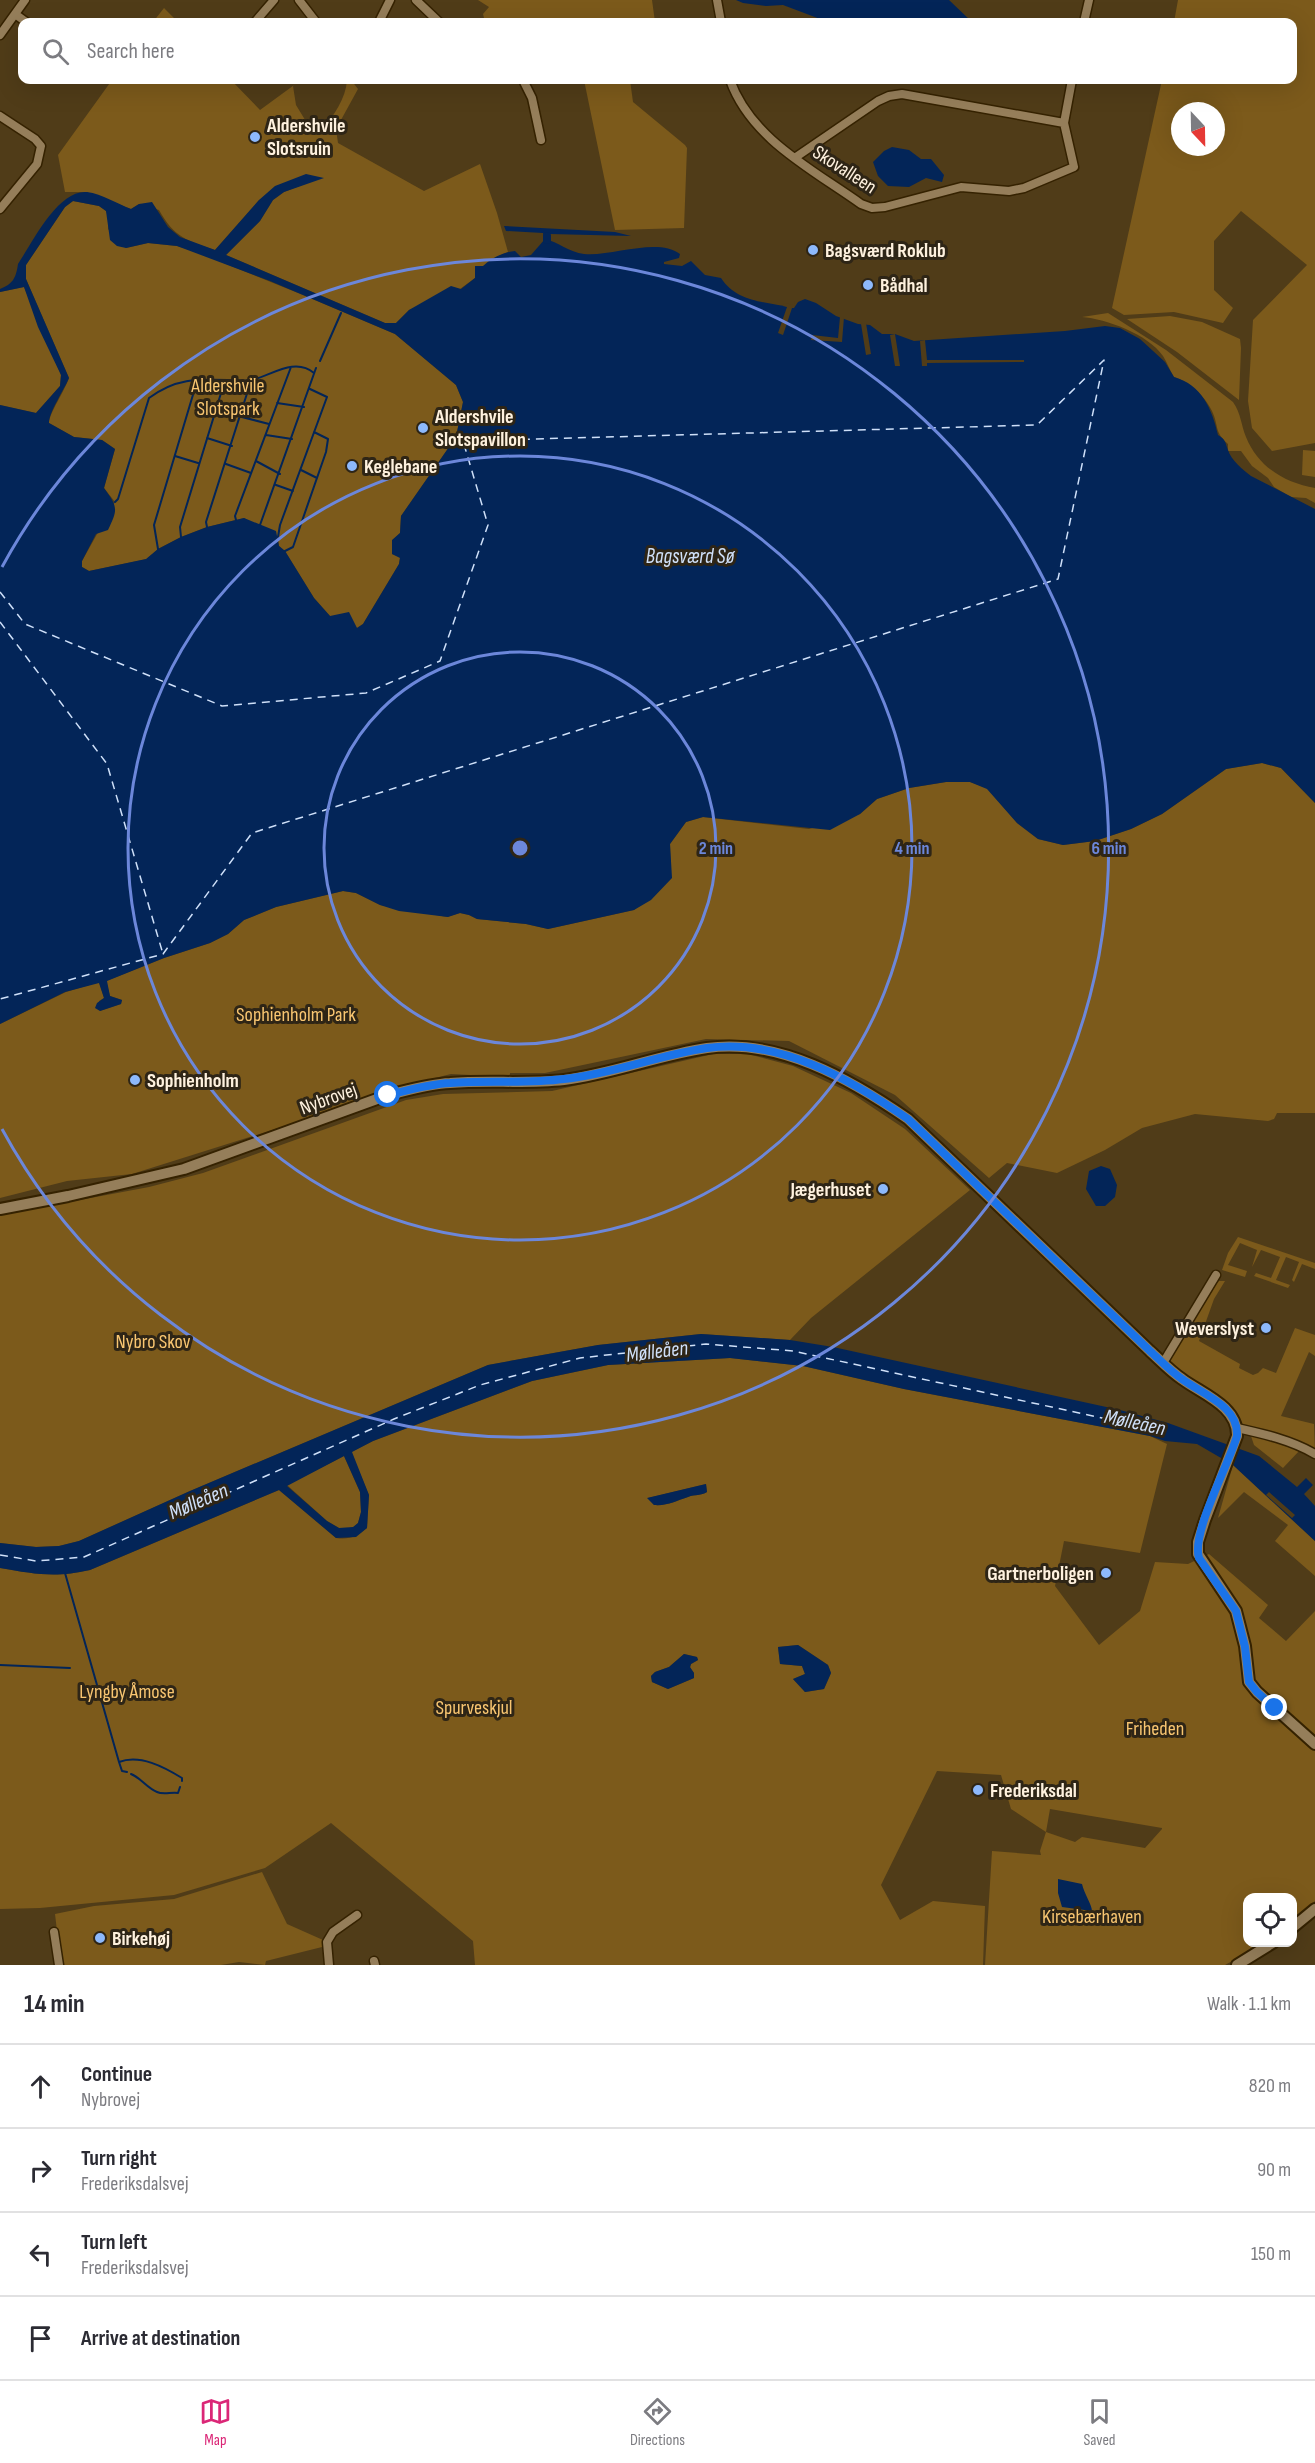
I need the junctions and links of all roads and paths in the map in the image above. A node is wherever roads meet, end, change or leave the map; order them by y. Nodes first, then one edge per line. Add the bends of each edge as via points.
1 (25, 0) edge
2 (274, 0) edge
3 (299, 0) edge
4 (390, 0) edge
5 (416, 0) edge
6 (717, 0) edge
7 (1089, 0) edge
8 (15, 14) junction
9 (20, 18) edge
10 (258, 18) edge
11 (313, 18) edge
12 (381, 18) edge
13 (435, 18) edge
14 (720, 18) edge
15 (1085, 18) edge
16 (0, 35) edge
17 (526, 84) edge
18 (732, 84) edge
19 (1071, 84) edge
20 (0, 116) edge
21 (1064, 123) junction
22 (541, 140) dead end
23 (795, 157) junction
24 (0, 209) edge
25 (0, 1209) edge
26 (1216, 1275) dead end
27 (1163, 1363) junction
28 (1237, 1428) junction
29 (1315, 1454) edge
30 (1315, 1744) edge
31 (1315, 1909) edge
32 (357, 1916) dead end
33 (1297, 1925) edge
34 (54, 1932) dead end
35 (1266, 1947) edge
36 (59, 1965) edge
37 (329, 1965) edge
38 (1237, 1965) edge

1 - 8 street
2 - 10 street
3 - 11 street
4 - 12 street
5 - 13 street
6 - 14 street
7 - 15 street
8 - 9 street
8 - 16 street
17 - 22 street
18 - 23 street, Skovalleen via 757,126
19 - 21 street
20 - 24 street via 41,146 37,164
21 - 23 street via 902,94 878,101
21 - 23 street, Skovalleen via 1074,167 1024,188 948,189 885,207 861,204
25 - 27 street, Nybrovej via 184,1169 388,1095 421,1087 570,1079 705,1048 749,1046 829,1071 908,1119
26 - 27 street
27 - 28 street, Nybrovej via 1229,1411
28 - 29 street via 1269,1435
28 - 30 street via 1198,1542 1198,1554 1236,1611 1249,1682
31 - 33 street
32 - 37 street via 333,1932 327,1942
34 - 36 street
35 - 38 street

